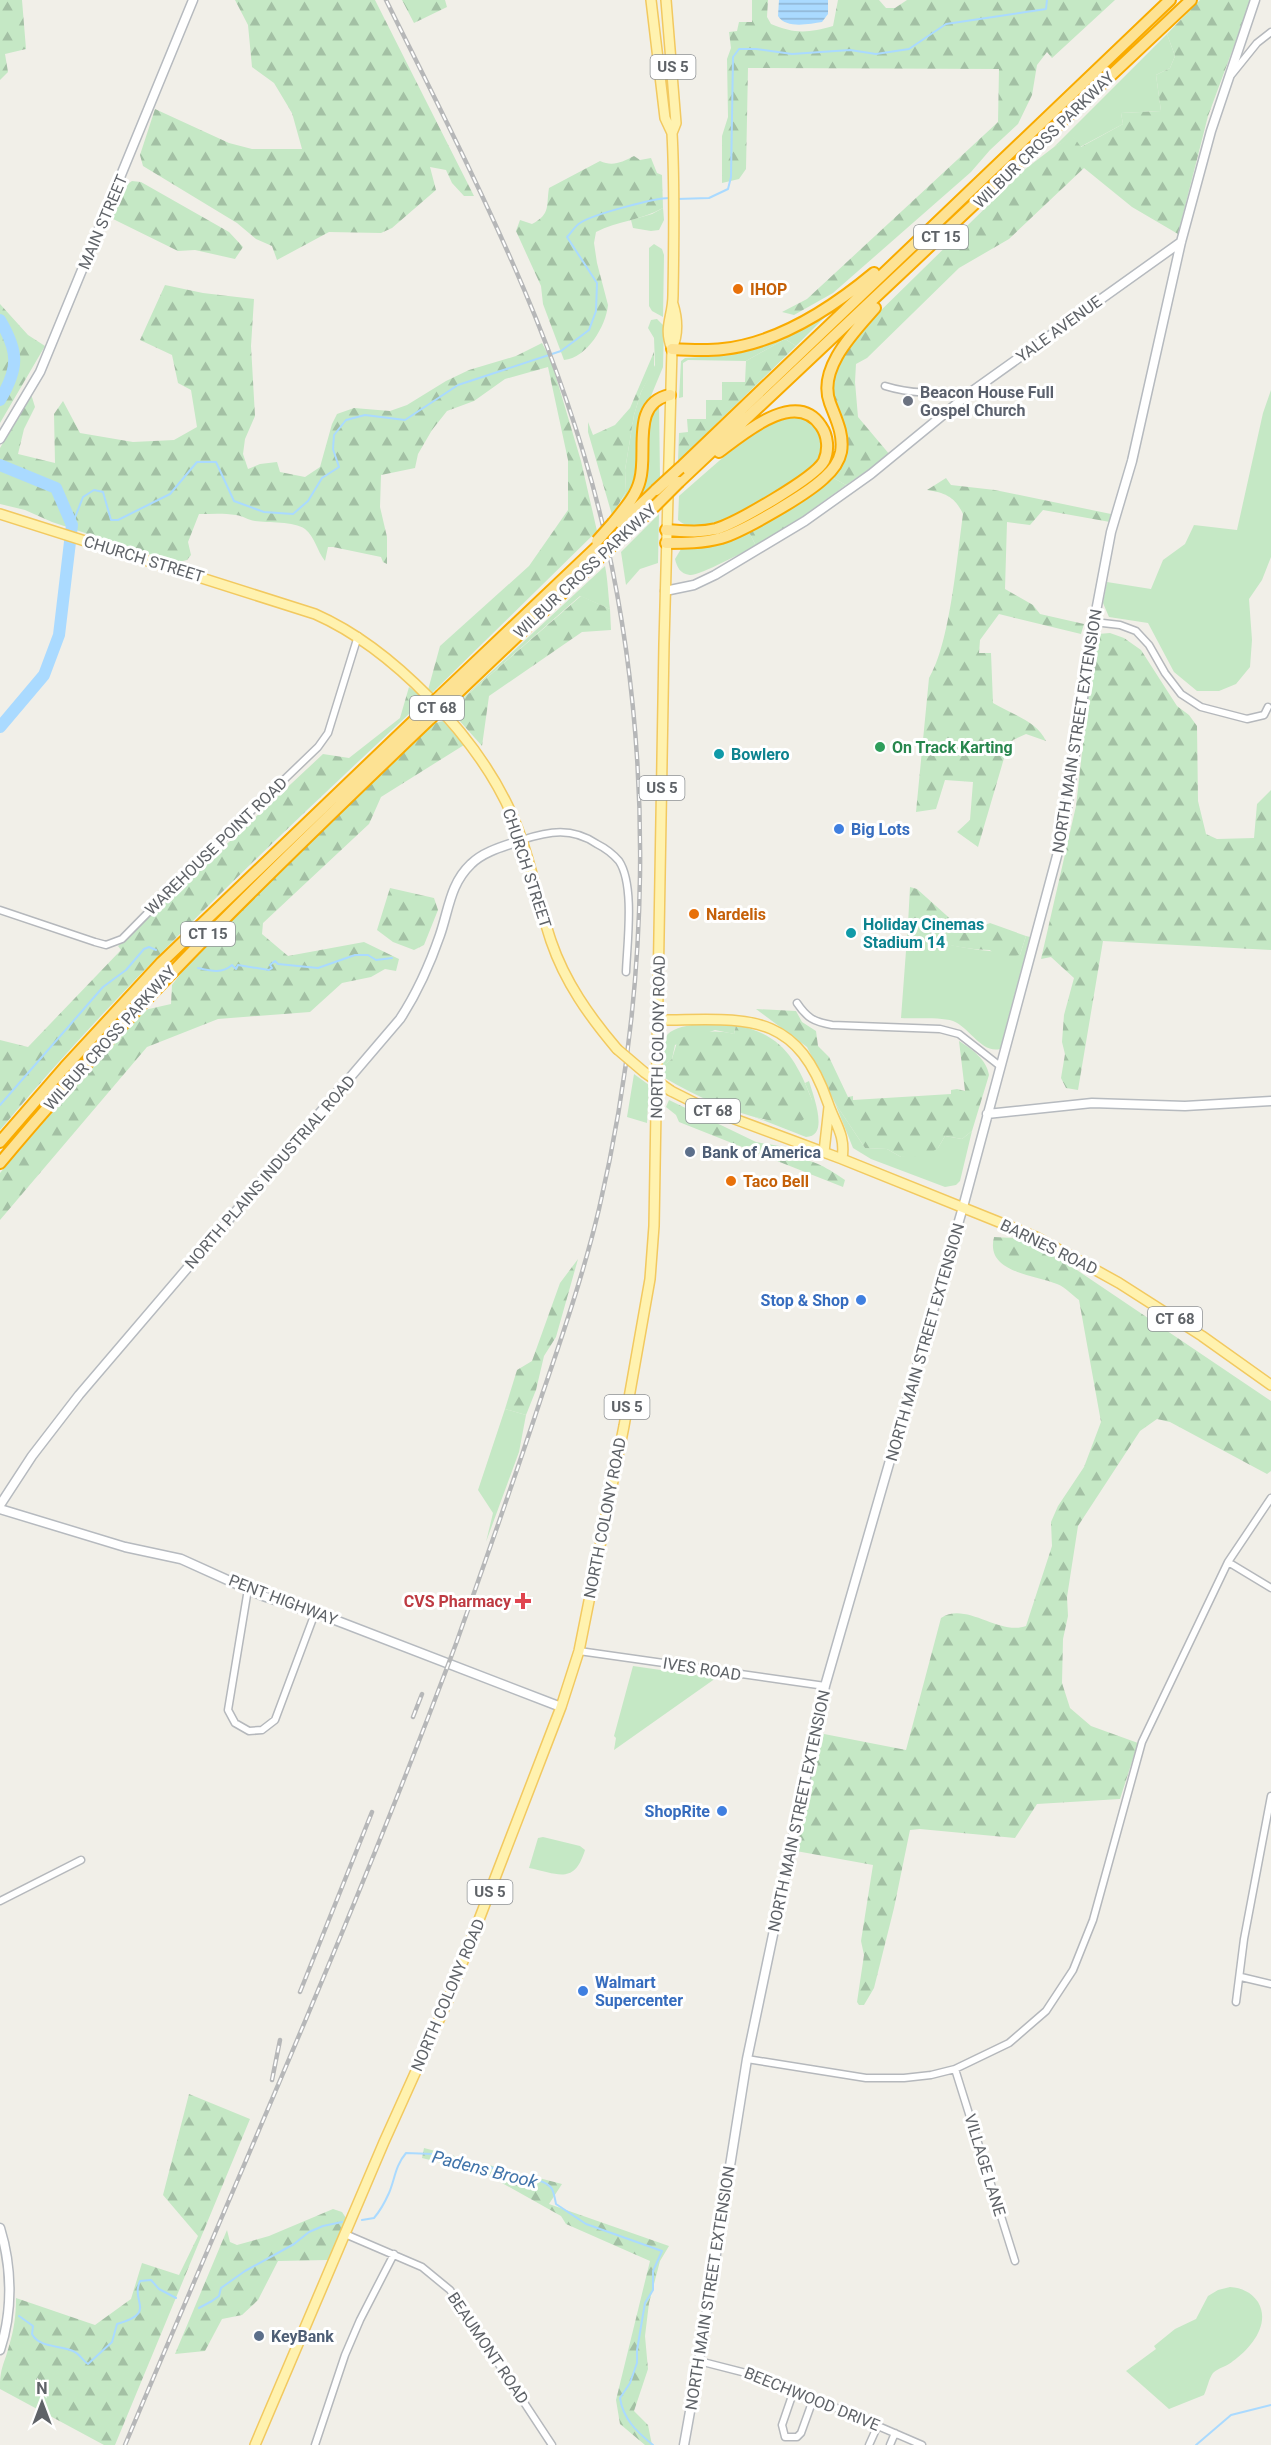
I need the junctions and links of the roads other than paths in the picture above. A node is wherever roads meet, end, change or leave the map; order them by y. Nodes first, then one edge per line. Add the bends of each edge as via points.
1 (193, 0) edge
2 (651, 0) edge
3 (666, 0) edge
4 (1170, 0) edge
5 (1191, 0) edge
6 (1255, 0) edge
7 (1271, 32) edge
8 (1228, 79) junction
9 (672, 133) junction
10 (950, 209) junction
11 (960, 219) junction
12 (1181, 242) junction
13 (672, 349) junction
14 (885, 386) dead end
15 (971, 392) junction
16 (670, 395) junction
17 (1, 438) edge
18 (685, 470) junction
19 (0, 514) edge
20 (666, 530) junction
21 (615, 531) junction
22 (666, 543) junction
23 (598, 548) junction
24 (665, 591) junction
25 (1094, 622) junction
26 (358, 636) junction
27 (444, 699) junction
28 (1268, 707) dead end
29 (428, 714) junction
30 (522, 840) junction
31 (0, 910) edge
32 (626, 972) dead end
33 (797, 1003) dead end
34 (658, 1020) junction
35 (1000, 1066) junction
36 (1271, 1101) edge
37 (829, 1107) junction
38 (987, 1114) junction
39 (0, 1142) edge
40 (808, 1147) joint
41 (824, 1152) junction
42 (842, 1159) junction
43 (0, 1163) edge
44 (963, 1207) junction
45 (1271, 1385) edge
46 (1271, 1498) edge
47 (0, 1507) edge
48 (1228, 1562) junction
49 (1271, 1587) edge
50 (248, 1589) junction
51 (315, 1613) junction
52 (579, 1651) junction
53 (825, 1686) junction
54 (561, 1707) junction
55 (1271, 1796) edge
56 (81, 1860) dead end
57 (0, 1901) edge
58 (1241, 1977) junction
59 (1271, 1984) edge
60 (1236, 2002) dead end
61 (747, 2059) junction
62 (955, 2069) junction
63 (0, 2228) edge
64 (345, 2234) junction
65 (394, 2254) junction
66 (1015, 2261) dead end
67 (0, 2350) edge
68 (699, 2361) junction
69 (794, 2390) junction
70 (814, 2397) junction
71 (878, 2425) junction
72 (895, 2433) junction
73 (255, 2445) edge
74 (315, 2445) edge
75 (552, 2445) edge
76 (684, 2445) edge
77 (869, 2445) edge
78 (890, 2445) edge
79 (922, 2445) edge

1 - 17 street, MAIN STREET via 40,372
2 - 9 main road, NORTH COLONY ROAD / US 5 via 665,118
3 - 9 main road, NORTH COLONY ROAD / US 5 via 676,123
4 - 10 highway, WILBUR CROSS PARKWAY / CT 15
5 - 11 highway, WILBUR CROSS PARKWAY / CT 15
6 - 8 street
7 - 8 street
8 - 12 street
9 - 13 main road, NORTH COLONY ROAD / US 5 via 673,304 677,316
10 - 13 highway via 851,291 789,329 739,346
10 - 18 highway, WILBUR CROSS PARKWAY / CT 15
11 - 18 highway, WILBUR CROSS PARKWAY / CT 15
11 - 22 highway via 867,317 833,364 826,389 842,443 832,470 816,485 734,533 709,541
12 - 15 street, YALE AVENUE
12 - 25 street, NORTH MAIN STREET EXTENSION via 1132,461 1111,532
13 - 16 main road, NORTH COLONY ROAD / US 5
14 - 15 street via 924,394
15 - 24 street, YALE AVENUE via 871,474 806,521 715,575 694,585
16 - 20 main road, NORTH COLONY ROAD / US 5
16 - 21 highway via 650,405 642,434 641,477
18 - 20 highway via 785,412 810,415 826,436 827,452 814,473 740,518 706,531
18 - 21 highway, WILBUR CROSS PARKWAY / CT 15, bridge via 656,490
18 - 21 highway, WILBUR CROSS PARKWAY / CT 15, bridge via 679,482 656,505
19 - 26 main road, CHURCH STREET / CT 68 via 315,614
20 - 22 main road, NORTH COLONY ROAD / US 5
21 - 23 highway, bridge
21 - 23 highway, WILBUR CROSS PARKWAY / CT 15, bridge
22 - 24 main road, NORTH COLONY ROAD / US 5
23 - 27 highway, WILBUR CROSS PARKWAY / CT 15
23 - 27 highway, WILBUR CROSS PARKWAY / CT 15
24 - 34 main road, NORTH COLONY ROAD / US 5
25 - 28 street via 1136,631 1181,694 1202,707 1247,719 1264,715
25 - 35 street, NORTH MAIN STREET EXTENSION via 1066,816
26 - 30 main road, CHURCH STREET / CT 68 via 415,685 468,743 494,777
26 - 31 street, WAREHOUSE POINT ROAD via 328,733 318,747 122,939 106,945
27 - 29 highway, WILBUR CROSS PARKWAY / CT 15, bridge
29 - 39 highway, WILBUR CROSS PARKWAY / CT 15 via 162,962
29 - 43 highway, WILBUR CROSS PARKWAY / CT 15 via 171,972
30 - 32 street via 555,831 582,836 615,857 626,879
30 - 40 main road, CHURCH STREET / CT 68, bridge via 560,963 588,1014 617,1049 671,1091
30 - 47 street, NORTH PLAINS INDUSTRIAL ROAD via 481,857 458,880 428,967 400,1019 79,1395 32,1456
33 - 35 street via 810,1019 819,1023 940,1029 959,1034
34 - 37 main road via 739,1019 772,1029 808,1062
34 - 52 main road, NORTH COLONY ROAD / US 5 via 650,1279
35 - 38 street, NORTH MAIN STREET EXTENSION
36 - 38 street via 1185,1106 1092,1103
37 - 41 main road
37 - 42 main road via 843,1136
38 - 44 street, NORTH MAIN STREET EXTENSION
40 - 41 main road, BARNES ROAD / CT 68
41 - 42 main road, BARNES ROAD / CT 68
42 - 44 main road, BARNES ROAD / CT 68
44 - 45 main road, BARNES ROAD / CT 68 via 1036,1237 1087,1264 1202,1336
44 - 53 street, NORTH MAIN STREET EXTENSION
46 - 48 street
47 - 50 street, PENT HIGHWAY via 125,1547 181,1559
48 - 49 street
48 - 62 street via 1142,1742 1093,1920 1073,1970 1046,2011 1009,2043
50 - 51 street, PENT HIGHWAY
50 - 51 street via 228,1710 244,1730 262,1730 276,1718
51 - 54 street, PENT HIGHWAY
52 - 53 street, IVES ROAD
52 - 54 main road, NORTH COLONY ROAD / US 5
53 - 61 street, NORTH MAIN STREET EXTENSION
54 - 64 main road, NORTH COLONY ROAD / US 5 via 448,2000
55 - 58 street via 1244,1939
56 - 57 street
58 - 59 street
58 - 60 street
61 - 62 street via 866,2078 904,2078
61 - 68 street, NORTH MAIN STREET EXTENSION
62 - 66 street, VILLAGE LANE
63 - 67 street via 10,2288
64 - 65 street, BEAUMONT ROAD
64 - 73 main road, NORTH COLONY ROAD / US 5
65 - 74 street via 345,2355
65 - 75 street, BEAUMONT ROAD via 422,2267 450,2290
68 - 69 street, BEECHWOOD DRIVE via 756,2374
68 - 76 street, NORTH MAIN STREET EXTENSION
69 - 70 street, BEECHWOOD DRIVE
69 - 70 street via 782,2425 785,2437 801,2433
70 - 71 street, BEECHWOOD DRIVE
71 - 72 street, BEECHWOOD DRIVE
71 - 77 street
72 - 78 street
72 - 79 street, BEECHWOOD DRIVE

